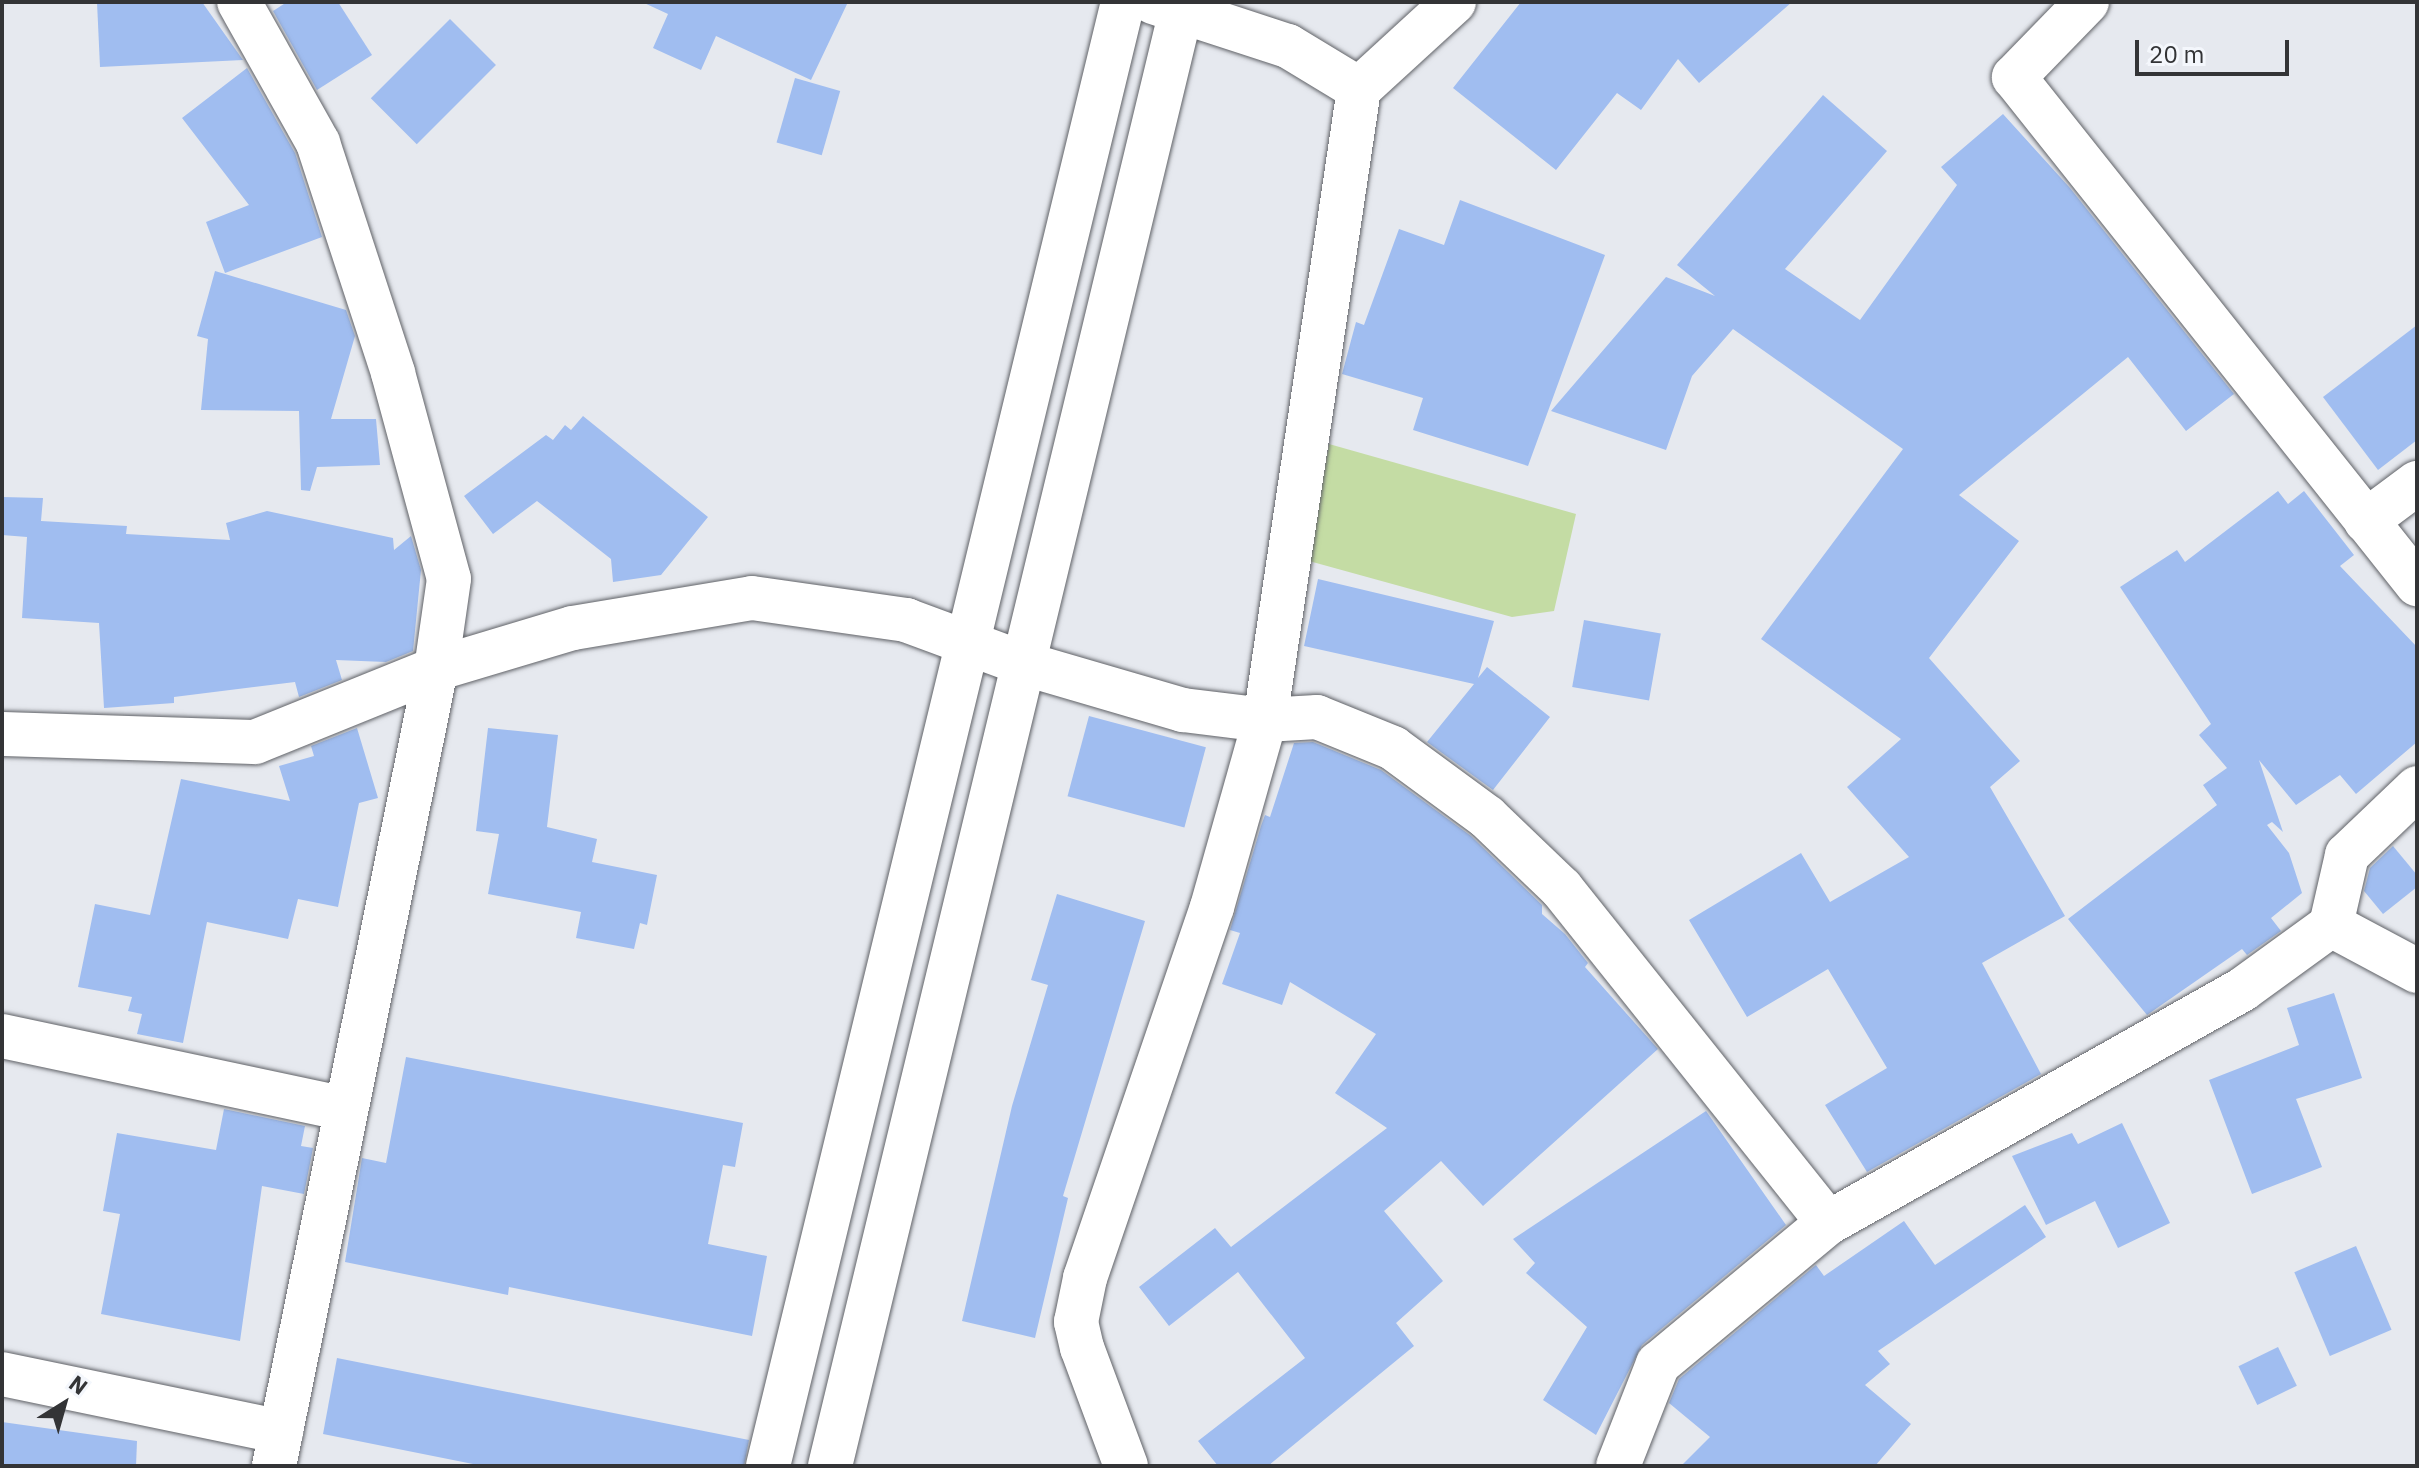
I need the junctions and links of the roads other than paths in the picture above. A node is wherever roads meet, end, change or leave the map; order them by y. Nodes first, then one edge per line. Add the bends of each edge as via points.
1 (239, 2) edge
2 (1123, 2) edge
3 (1454, 2) edge
4 (2087, 2) edge
5 (1172, 5) edge
6 (1359, 89) junction
7 (2417, 483) edge
8 (2366, 521) junction
9 (2417, 584) edge
10 (966, 643) junction
11 (1022, 663) junction
12 (436, 669) junction
13 (1265, 720) junction
14 (2, 734) edge
15 (2417, 788) edge
16 (2331, 925) junction
17 (2417, 971) edge
18 (2, 1036) edge
19 (345, 1109) junction
20 (1828, 1223) junction
21 (2, 1374) edge
22 (277, 1449) edge
23 (768, 1466) edge
24 (830, 1466) edge
25 (1126, 1466) edge
26 (1618, 1466) edge

1 - 12 street via 318,143 393,373 449,579
2 - 10 street
3 - 6 street
4 - 8 street via 2014,77
5 - 6 street via 1288,46
5 - 11 street
6 - 13 street
7 - 8 street
8 - 9 street
10 - 11 street
10 - 12 street via 906,620 752,598 573,628
10 - 23 street
11 - 13 street via 1183,710
11 - 24 street
12 - 14 street via 255,742
12 - 19 street
13 - 20 street via 1317,717 1393,748 1487,817 1561,888
13 - 25 street via 1212,907 1085,1278 1076,1322
15 - 16 street via 2347,855
16 - 17 street
16 - 20 street via 2243,989
18 - 19 street
19 - 22 street
20 - 26 street via 1658,1364
21 - 22 street

